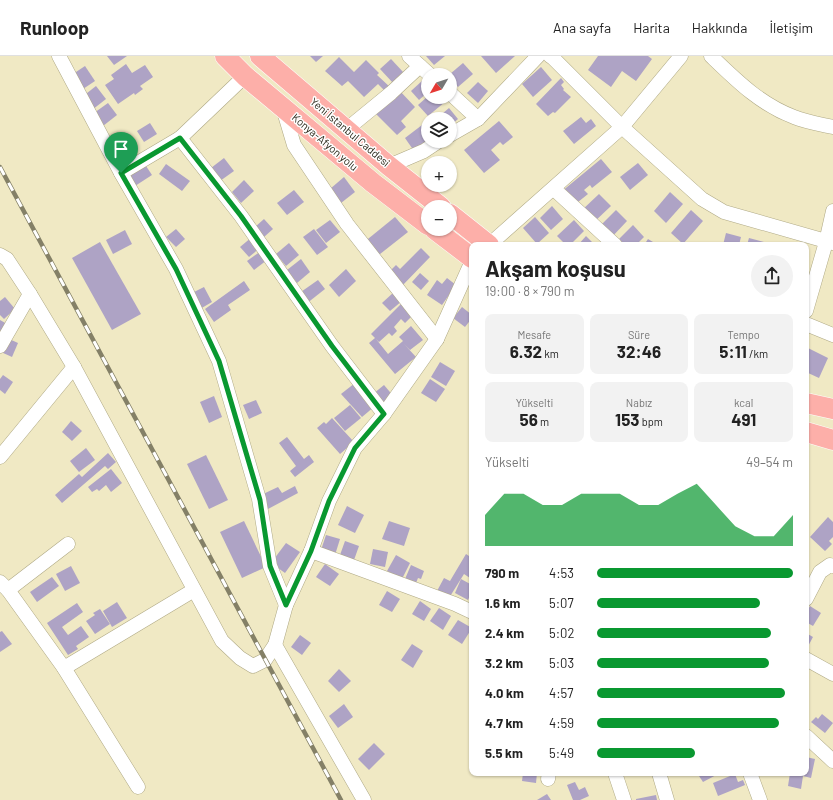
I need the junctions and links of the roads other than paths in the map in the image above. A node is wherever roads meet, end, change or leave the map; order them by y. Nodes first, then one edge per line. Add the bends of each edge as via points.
1 (59, 56) edge
2 (225, 56) edge
3 (260, 56) edge
4 (538, 56) edge
5 (681, 56) edge
6 (711, 56) edge
7 (553, 57) edge
8 (420, 66) edge
9 (245, 76) junction
10 (457, 100) edge
11 (283, 108) junction
12 (478, 119) junction
13 (622, 126) junction
14 (833, 127) edge
15 (347, 130) junction
16 (457, 131) edge
17 (180, 138) junction
18 (428, 148) edge
19 (389, 166) junction
20 (121, 173) junction
21 (554, 189) junction
22 (432, 200) edge
23 (833, 211) edge
24 (421, 220) edge
25 (457, 220) edge
26 (443, 236) edge
27 (485, 242) edge
28 (492, 242) edge
29 (611, 242) edge
30 (830, 243) edge
31 (0, 255) edge
32 (469, 256) edge
33 (469, 269) edge
34 (30, 294) junction
35 (809, 302) edge
36 (809, 325) edge
37 (833, 335) edge
38 (437, 339) junction
39 (0, 346) edge
40 (74, 366) junction
41 (809, 404) edge
42 (833, 409) edge
43 (384, 414) junction
44 (809, 433) edge
45 (833, 440) edge
46 (0, 457) edge
47 (68, 544) dead end
48 (311, 551) junction
49 (833, 566) edge
50 (4, 586) edge
51 (194, 590) junction
52 (809, 593) edge
53 (286, 605) junction
54 (469, 611) edge
55 (275, 646) junction
56 (809, 661) edge
57 (64, 668) junction
58 (833, 674) edge
59 (809, 739) edge
60 (832, 758) edge
61 (616, 776) edge
62 (660, 776) edge
63 (751, 776) edge
64 (138, 787) dead end
65 (364, 800) edge
66 (624, 800) edge
67 (667, 800) edge
68 (760, 800) edge

1 - 20 street
2 - 9 highway, Konya-Afyon yolu
3 - 15 highway, Yeni İstanbul Caddesi
4 - 12 street
5 - 13 street
6 - 14 street via 748,91 771,107 795,118
7 - 13 street
8 - 15 street
9 - 11 highway, Konya-Afyon yolu
9 - 17 street
10 - 12 street
11 - 24 highway, Konya-Afyon yolu
11 - 38 street via 294,145 347,224
12 - 16 street
13 - 21 street
13 - 30 street via 702,199 724,212
15 - 19 highway, Yeni İstanbul Caddesi
17 - 20 street
17 - 43 street via 241,216 332,346
18 - 19 street
19 - 22 highway, Yeni İstanbul Caddesi
20 - 53 street via 176,269 219,361 260,500 270,566
21 - 28 street
21 - 29 street
23 - 30 street
25 - 27 highway
26 - 32 highway
30 - 35 street
31 - 34 street via 7,259
33 - 38 street
34 - 39 street
34 - 40 street
36 - 37 street
38 - 43 street
40 - 46 street
40 - 51 street
41 - 42 highway
43 - 48 street via 355,448 329,501
44 - 45 highway
47 - 50 street
48 - 53 street
48 - 54 street
49 - 52 street via 830,565 820,572
50 - 57 street
51 - 55 street via 222,641 240,658 252,666 265,660
51 - 57 street
53 - 55 street
55 - 65 street
56 - 58 street
57 - 64 street
59 - 60 street
61 - 66 street
62 - 67 street
63 - 68 street

